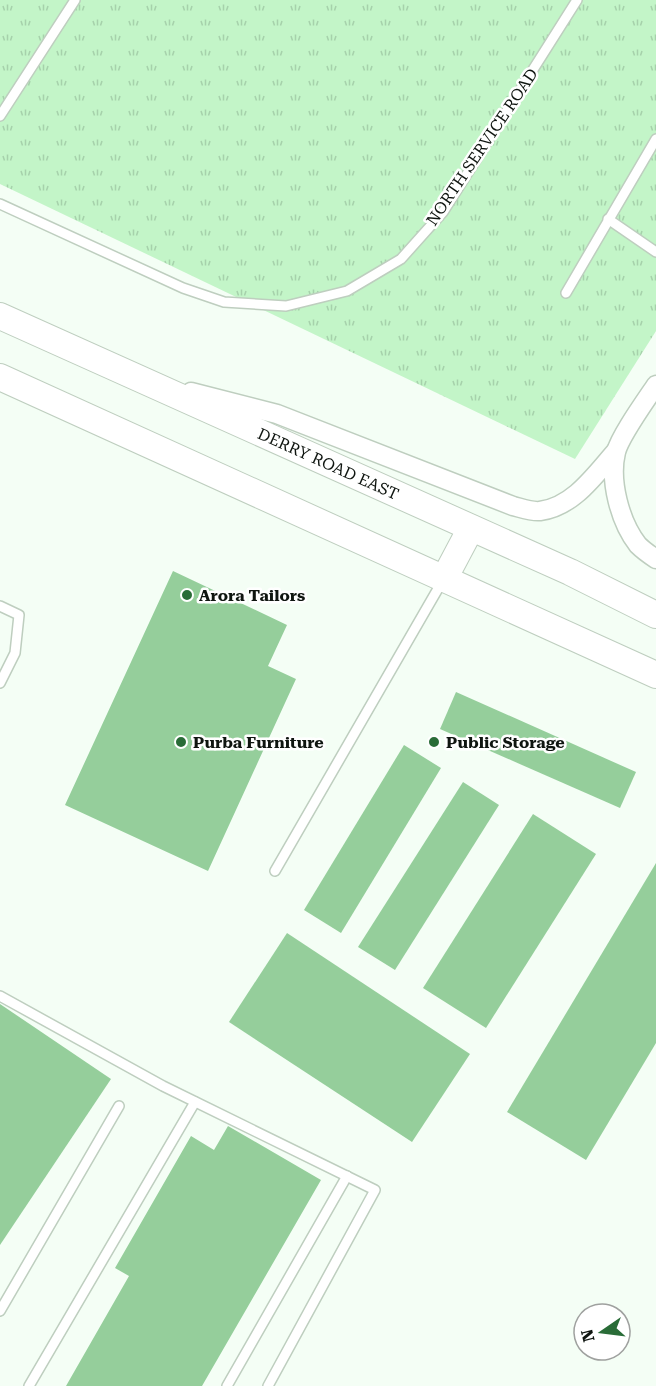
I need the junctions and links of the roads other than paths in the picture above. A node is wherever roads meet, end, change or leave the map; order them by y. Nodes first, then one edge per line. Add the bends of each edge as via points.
1 (75, 0) edge
2 (577, 0) edge
3 (0, 116) edge
4 (656, 139) edge
5 (0, 204) edge
6 (608, 219) junction
7 (656, 252) edge
8 (566, 293) dead end
9 (0, 316) edge
10 (0, 377) edge
11 (136, 378) junction
12 (656, 385) edge
13 (616, 451) junction
14 (471, 528) junction
15 (656, 559) edge
16 (444, 579) junction
17 (0, 606) edge
18 (656, 615) edge
19 (656, 675) edge
20 (0, 683) edge
21 (275, 871) dead end
22 (0, 996) edge
23 (195, 1102) junction
24 (119, 1106) dead end
25 (347, 1176) junction
26 (0, 1311) edge
27 (29, 1386) edge
28 (227, 1386) edge
29 (268, 1386) edge

1 - 3 lane
2 - 5 lane, NORTH SERVICE ROAD via 443,212 401,259 347,291 286,306 224,302 183,288
4 - 6 lane
6 - 7 lane
6 - 8 lane
9 - 11 main road, DERRY ROAD EAST
10 - 16 main road
11 - 13 street via 277,414 513,506 539,512 564,503
11 - 14 main road, DERRY ROAD EAST
12 - 13 street
13 - 15 street via 620,508 639,546
14 - 16 main road
14 - 18 main road, DERRY ROAD EAST
16 - 19 main road
16 - 21 lane
17 - 20 lane via 19,615 15,653
22 - 23 lane
23 - 25 lane
23 - 27 lane
24 - 26 lane
25 - 28 lane
25 - 29 lane via 375,1190

